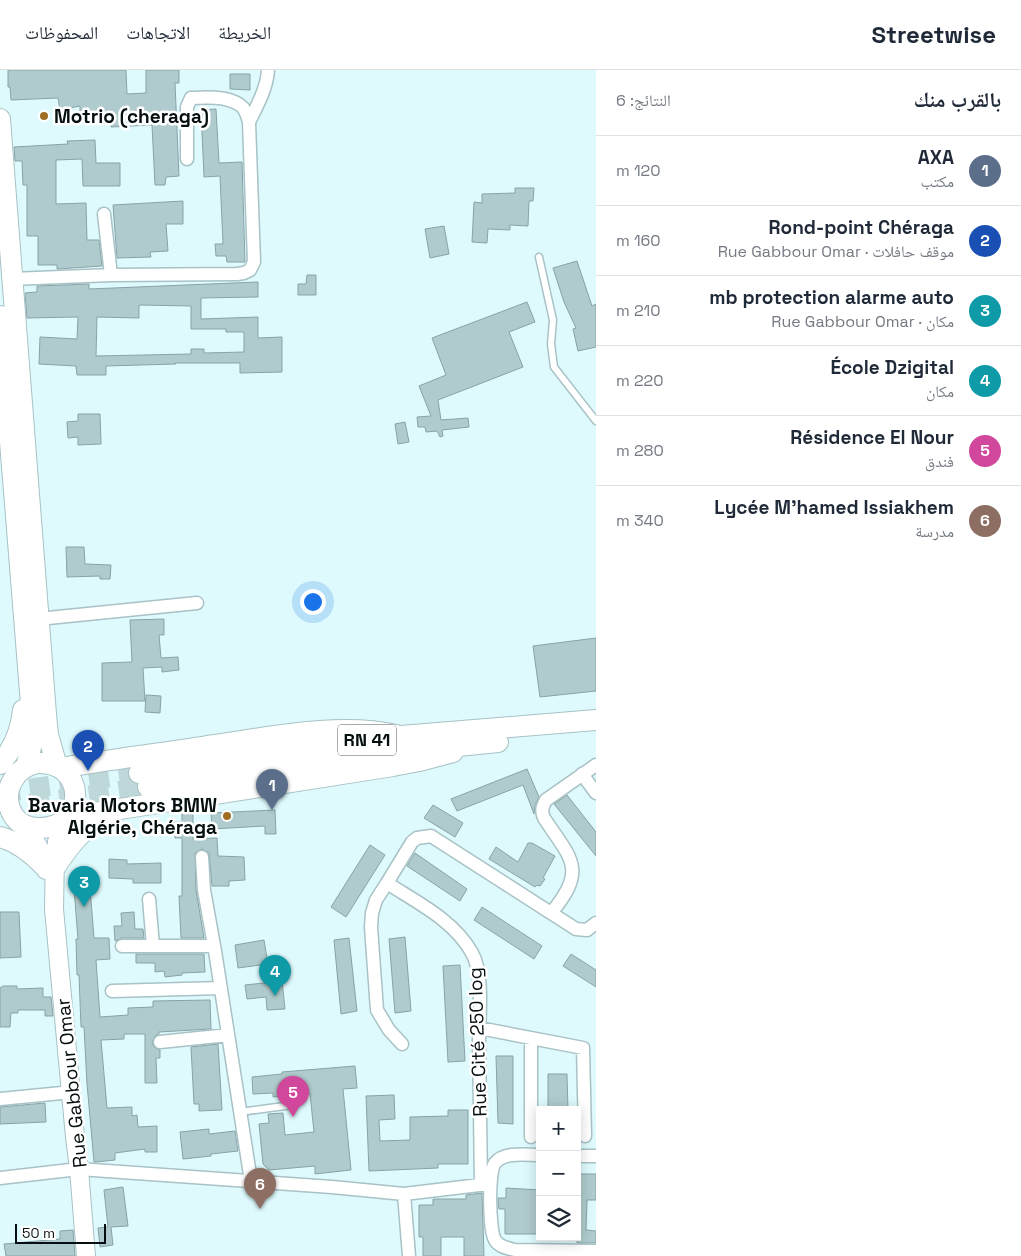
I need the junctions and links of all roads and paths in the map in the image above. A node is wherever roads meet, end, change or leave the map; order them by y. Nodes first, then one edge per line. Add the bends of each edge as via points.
1 (268, 70) edge
2 (0, 119) edge
3 (249, 122) junction
4 (187, 160) dead end
5 (104, 214) dead end
6 (538, 257) dead end
7 (111, 275) junction
8 (12, 279) junction
9 (0, 316) edge
10 (596, 421) edge
11 (197, 603) dead end
12 (38, 619) junction
13 (596, 720) edge
14 (596, 734) edge
15 (401, 736) junction
16 (475, 744) junction
17 (596, 765) edge
18 (59, 767) junction
19 (10, 771) edge
20 (582, 774) junction
21 (596, 793) edge
22 (121, 809) junction
23 (68, 818) junction
24 (15, 824) edge
25 (0, 837) edge
26 (202, 857) dead end
27 (50, 868) junction
28 (387, 883) junction
29 (149, 899) dead end
30 (551, 913) junction
31 (596, 923) edge
32 (122, 946) dead end
33 (153, 946) junction
34 (215, 951) junction
35 (220, 988) junction
36 (112, 991) dead end
37 (479, 1028) junction
38 (228, 1035) junction
39 (531, 1039) junction
40 (160, 1042) dead end
41 (402, 1044) dead end
42 (72, 1092) junction
43 (0, 1099) edge
44 (292, 1105) dead end
45 (240, 1112) junction
46 (585, 1136) dead end
47 (531, 1137) dead end
48 (536, 1155) edge
49 (581, 1156) edge
50 (596, 1156) edge
51 (79, 1169) junction
52 (0, 1178) edge
53 (252, 1181) junction
54 (486, 1184) junction
55 (404, 1194) junction
56 (596, 1251) edge
57 (532, 1253) edge
58 (86, 1256) edge
59 (409, 1256) edge

1 - 3 street via 259,102
2 - 8 main road
3 - 4 street via 243,108 232,101 191,98 187,107
3 - 7 street via 254,231 254,262 250,270 237,274
5 - 7 street
6 - 10 lane via 553,320 551,344 554,367
7 - 8 street
8 - 12 main road
9 - 19 main road via 32,727 29,756
11 - 12 street
12 - 18 main road via 47,725
13 - 15 main road, RN 41
14 - 16 main road, RN 41
15 - 16 main road, RN 41 via 143,780
15 - 18 main road via 363,730 326,732
16 - 22 main road via 402,765
17 - 20 street
18 - 19 main road via 38,763
18 - 23 main road via 69,776 76,796
19 - 24 main road via 8,804
20 - 21 street
20 - 30 street via 546,800 543,806 544,818 573,870 565,896
22 - 23 main road
22 - 27 main road via 97,820 80,834
23 - 24 main road via 60,824 43,828
23 - 27 main road, Rue Gabbour Omar
24 - 27 main road, Rue Gabbour Omar via 38,846
25 - 27 main road via 20,846
26 - 34 street via 204,890
27 - 42 main road, Rue Gabbour Omar
28 - 30 street via 412,842 431,836
28 - 37 street, Rue Cité 250 log via 454,930 472,953 478,980
28 - 41 street via 376,900 370,927 377,1010 388,1030
29 - 33 street
30 - 31 street via 580,930 587,930
32 - 33 street
33 - 34 street via 212,946
34 - 35 street
35 - 36 street
35 - 38 street
37 - 39 street
37 - 54 street, Rue Cité 250 log
38 - 40 street
38 - 45 street
39 - 46 street via 583,1048
39 - 47 street
42 - 43 street
42 - 51 main road, Rue Gabbour Omar
44 - 45 lane
45 - 53 street
48 - 54 street via 503,1157 495,1163
49 - 50 street
51 - 52 street
51 - 53 street
51 - 58 main road, Rue Gabbour Omar
53 - 55 street
54 - 55 street
54 - 57 street, Rue Cité 250 log via 496,1242 504,1248
55 - 59 street
56 - 57 street, Rue Cité 250 log

